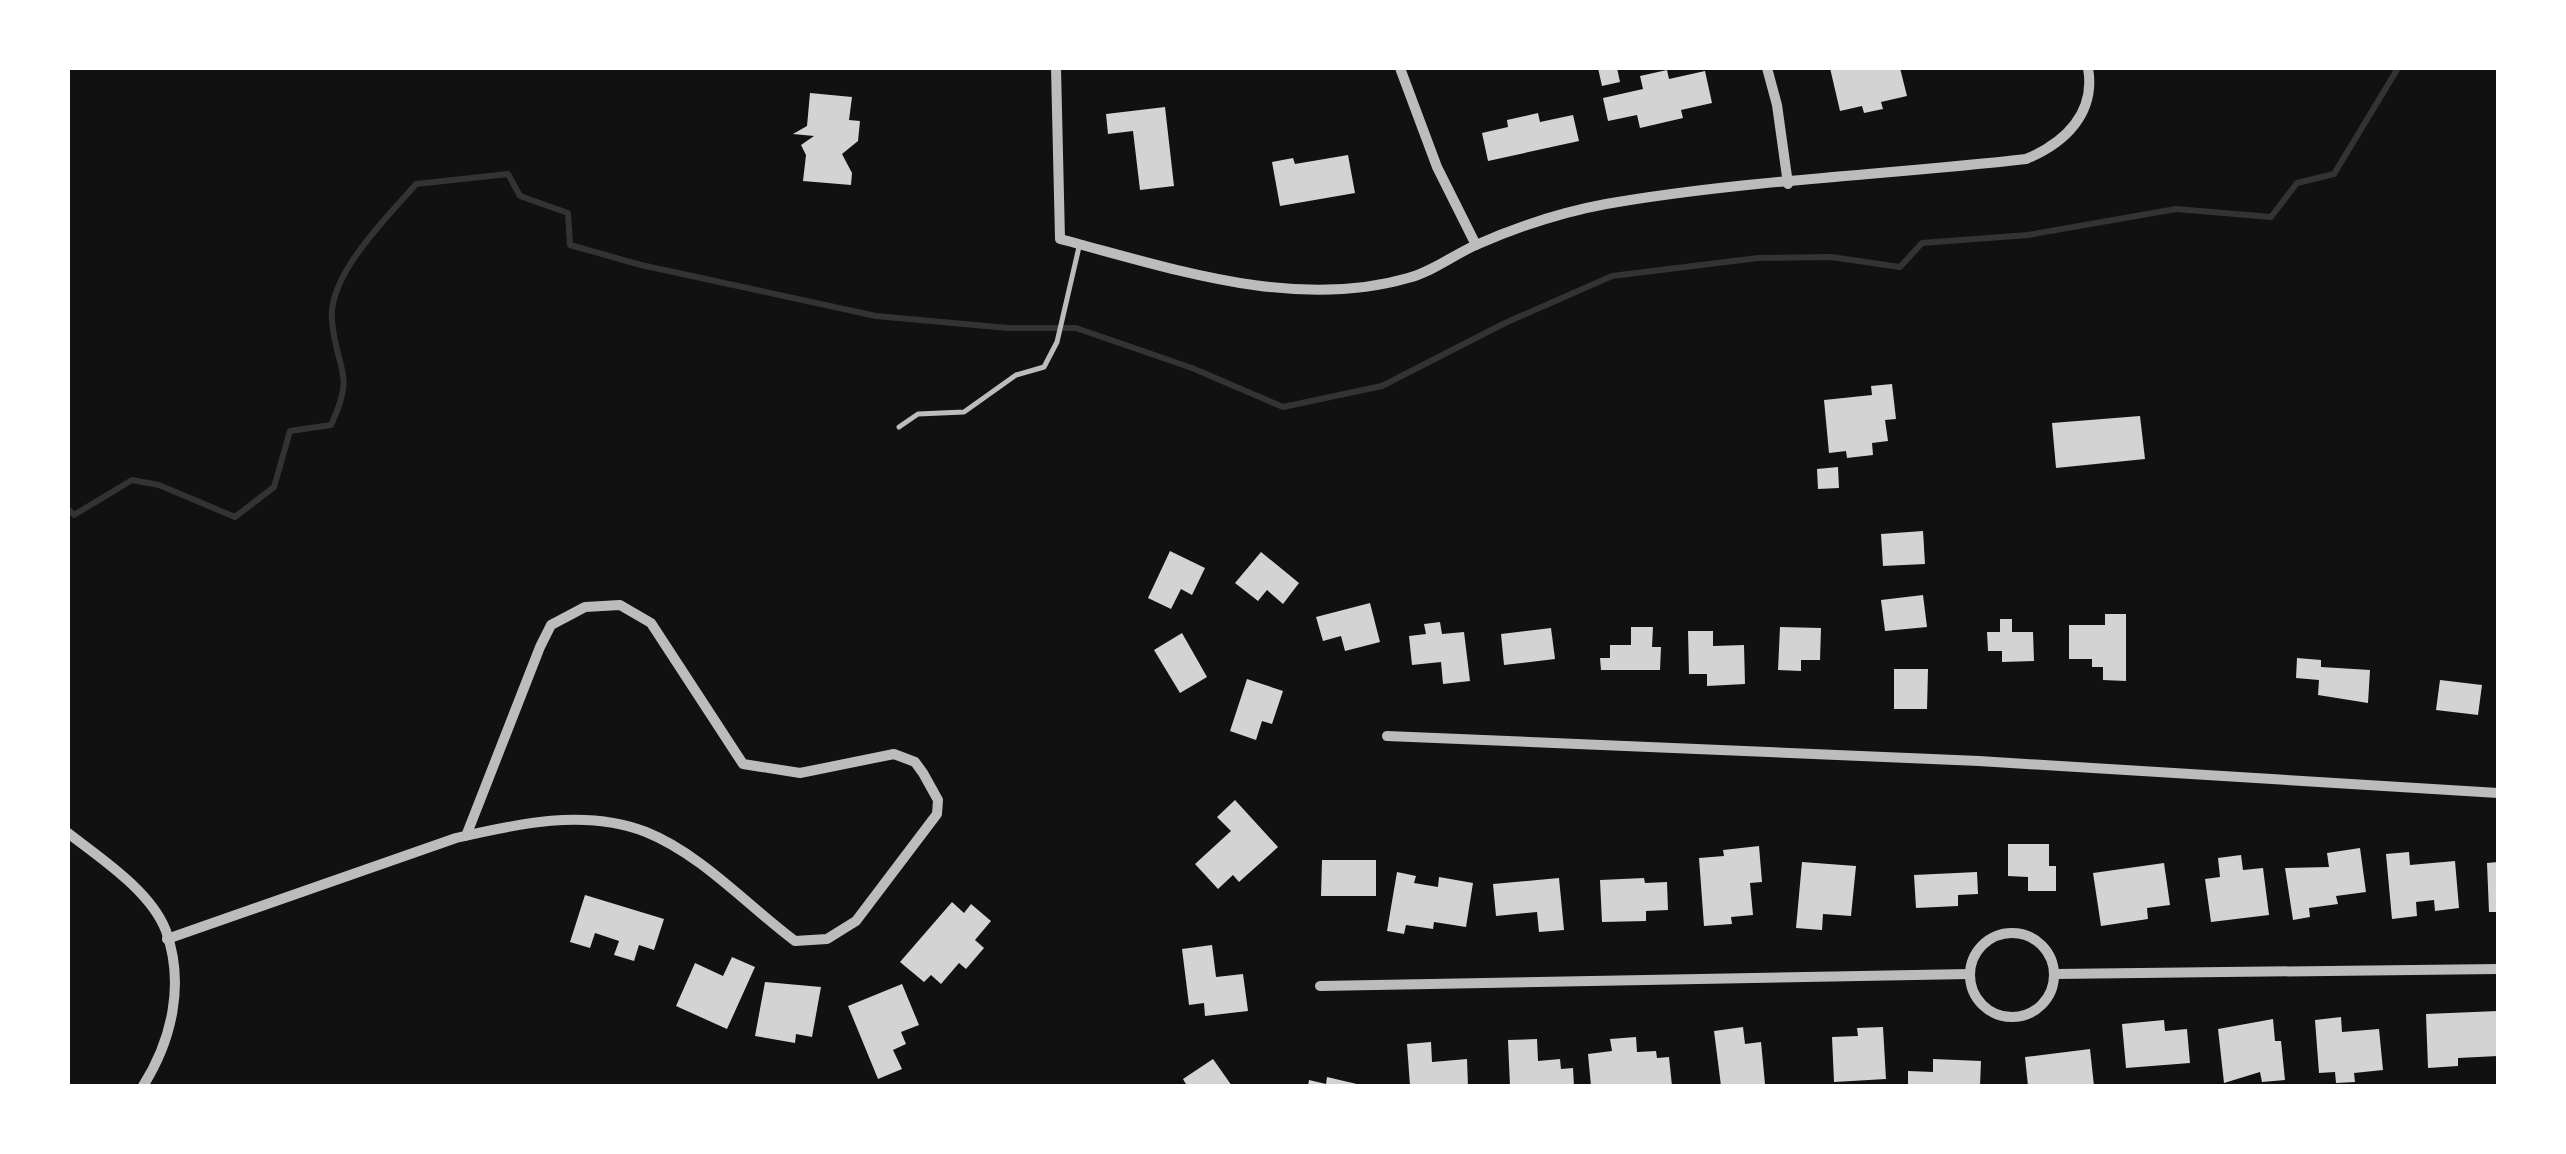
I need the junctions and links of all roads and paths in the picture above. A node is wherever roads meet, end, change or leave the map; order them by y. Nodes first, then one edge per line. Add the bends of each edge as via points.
1 (1056, 68) edge
2 (1400, 68) edge
3 (1767, 68) edge
4 (2088, 68) edge
5 (1788, 184) junction
6 (1080, 244) junction
7 (1476, 244) junction
8 (898, 427) dead end
9 (1387, 736) dead end
10 (2498, 792) edge
11 (68, 833) edge
12 (466, 836) junction
13 (167, 939) junction
14 (2498, 969) edge
15 (1969, 974) junction
16 (2055, 974) junction
17 (1320, 986) dead end
18 (144, 1086) edge

1 - 6 street via 1060,239
2 - 7 street via 1437,167
3 - 5 street
4 - 5 street via 2091,84 2082,112 2056,146 2026,159
5 - 7 street via 1573,210
6 - 7 street via 1225,278 1340,290 1413,277
6 - 8 lane via 1044,367 1016,374 964,412 918,414
9 - 10 street
11 - 13 street via 136,890
12 - 12 street via 514,824 597,820 647,832 796,941 828,940 856,922 936,814 938,800 915,762 894,754 800,773 743,764 650,623 608,603 565,614 551,626
12 - 13 street
13 - 18 street via 175,1000 168,1042
14 - 16 street
15 - 16 street via 1975,953 1991,937 2012,932 2033,938 2049,953
15 - 16 street via 1974,996 1990,1012 2012,1018 2034,1012 2050,996
15 - 17 street

